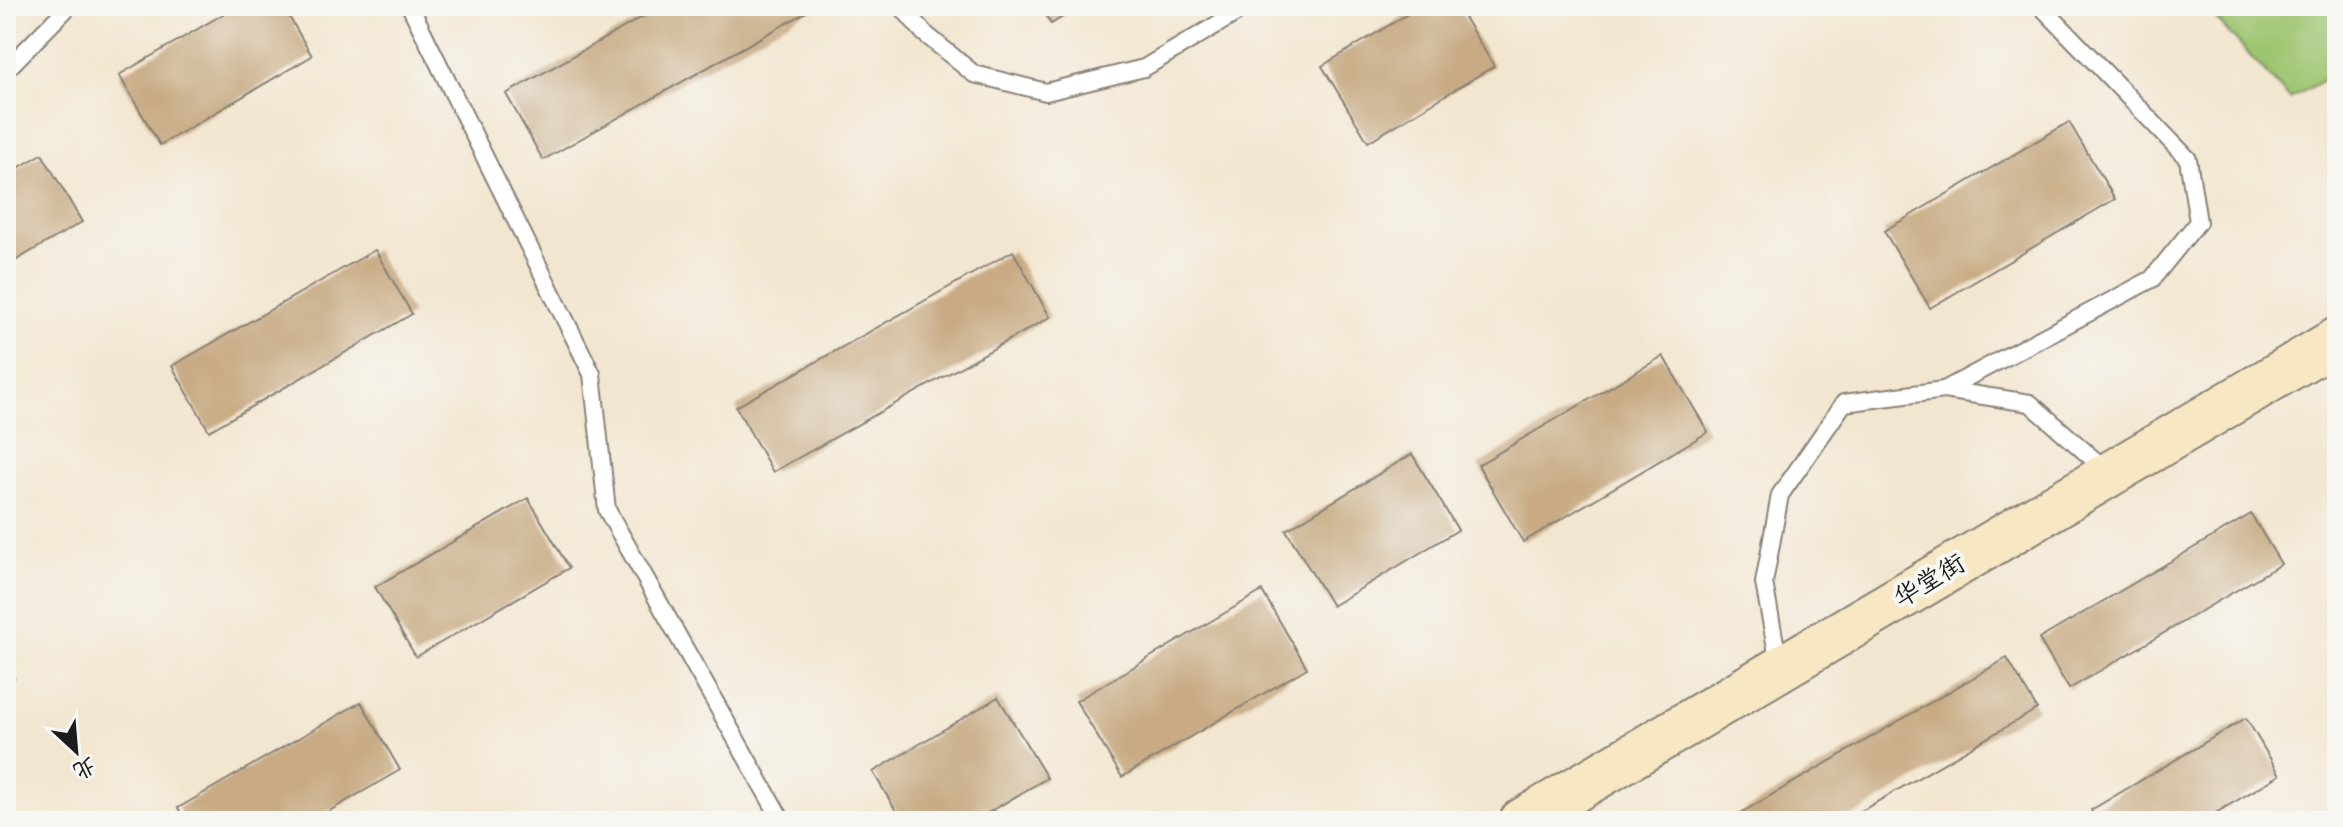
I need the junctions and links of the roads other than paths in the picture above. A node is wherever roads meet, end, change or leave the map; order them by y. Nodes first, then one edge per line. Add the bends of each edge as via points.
1 (69, 6) edge
2 (410, 6) edge
3 (901, 6) edge
4 (1248, 6) edge
5 (2041, 6) edge
6 (6, 70) edge
7 (2337, 340) edge
8 (1944, 390) junction
9 (2110, 474) junction
10 (1780, 669) junction
11 (782, 821) edge
12 (1522, 821) edge

1 - 6 lane
2 - 11 lane via 592,374 607,510
3 - 4 lane via 924,33 974,74 1046,92 1144,68
5 - 8 lane via 2188,159 2198,222 2152,279
7 - 9 street, 华堂街
8 - 9 lane via 2030,403
8 - 10 lane via 1844,403 1780,495 1764,583
9 - 10 street, 华堂街
10 - 12 street, 华堂街

